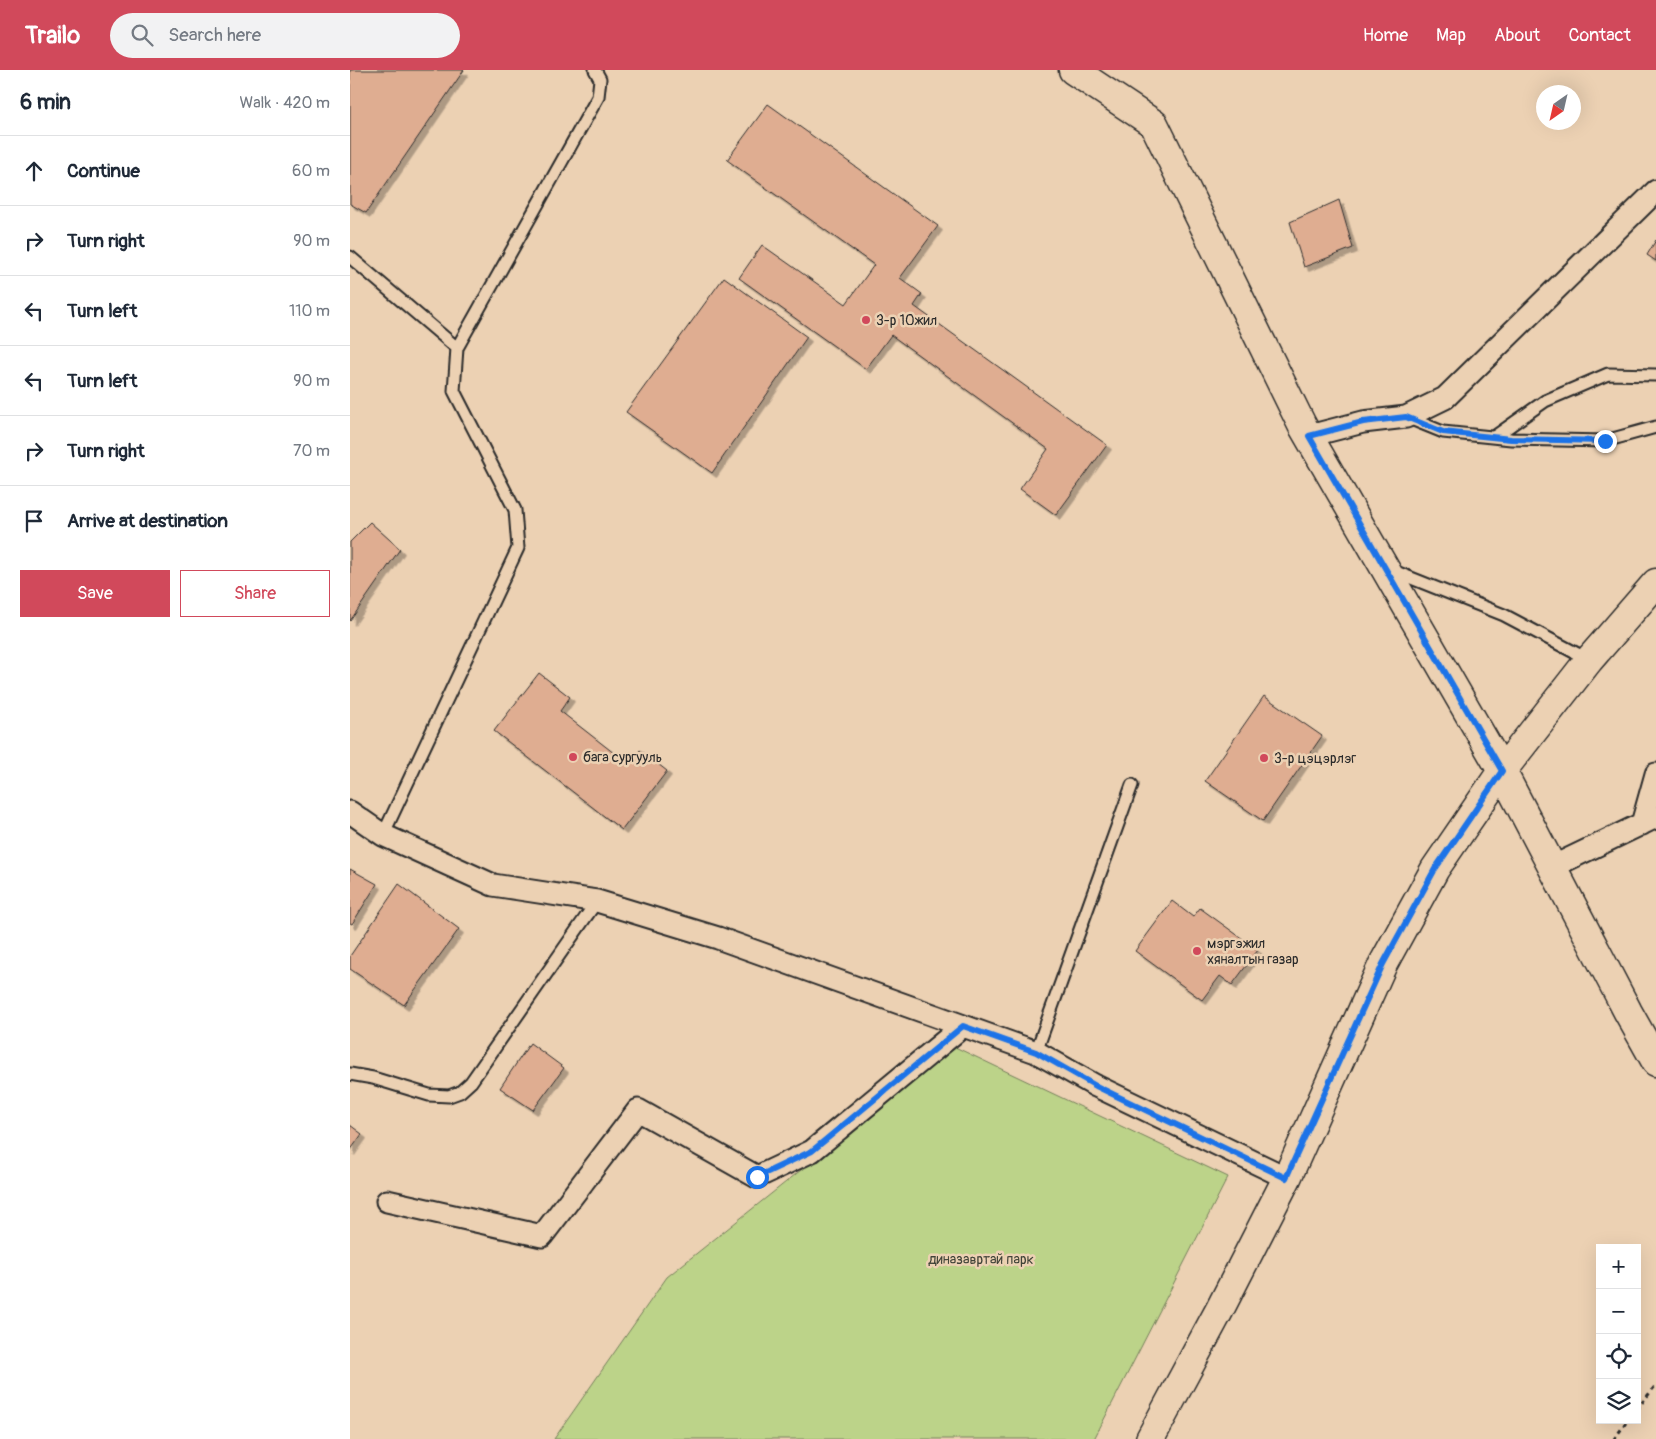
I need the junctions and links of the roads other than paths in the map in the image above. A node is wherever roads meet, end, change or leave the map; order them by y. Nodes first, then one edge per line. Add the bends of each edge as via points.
1 (595, 70) edge
2 (1073, 70) edge
3 (1656, 191) edge
4 (350, 257) edge
5 (457, 348) junction
6 (1656, 375) edge
7 (1406, 417) junction
8 (1656, 427) edge
9 (1309, 436) junction
10 (1494, 437) junction
11 (1384, 568) junction
12 (1656, 583) edge
13 (1590, 660) junction
14 (1502, 771) junction
15 (1656, 774) edge
16 (1132, 785) dead end
17 (350, 812) edge
18 (1649, 821) edge
19 (382, 835) junction
20 (1552, 868) junction
21 (596, 901) junction
22 (963, 1026) junction
23 (1036, 1052) junction
24 (1656, 1062) edge
25 (350, 1074) edge
26 (1286, 1178) junction
27 (387, 1201) dead end
28 (1150, 1439) edge

1 - 5 lane via 600,78 598,97
2 - 9 street via 1154,124
3 - 7 street via 1445,398
4 - 5 lane
5 - 19 lane via 454,391 514,510 518,548
6 - 10 lane via 1608,374 1544,400
7 - 9 street via 1363,422
7 - 10 lane via 1443,432
8 - 10 lane via 1605,441
9 - 11 street
11 - 13 lane via 1504,615
11 - 14 street
12 - 13 street
13 - 14 street
14 - 20 street
14 - 26 street via 1435,869 1383,964
15 - 18 street
16 - 23 lane
17 - 19 street
18 - 20 street
19 - 21 street via 493,885
20 - 24 street
21 - 22 street via 718,938
21 - 25 lane via 471,1082 460,1092 449,1096 429,1095
22 - 23 street
22 - 27 street via 812,1151 757,1177 638,1110 542,1236
23 - 26 street via 1096,1086
26 - 28 street

